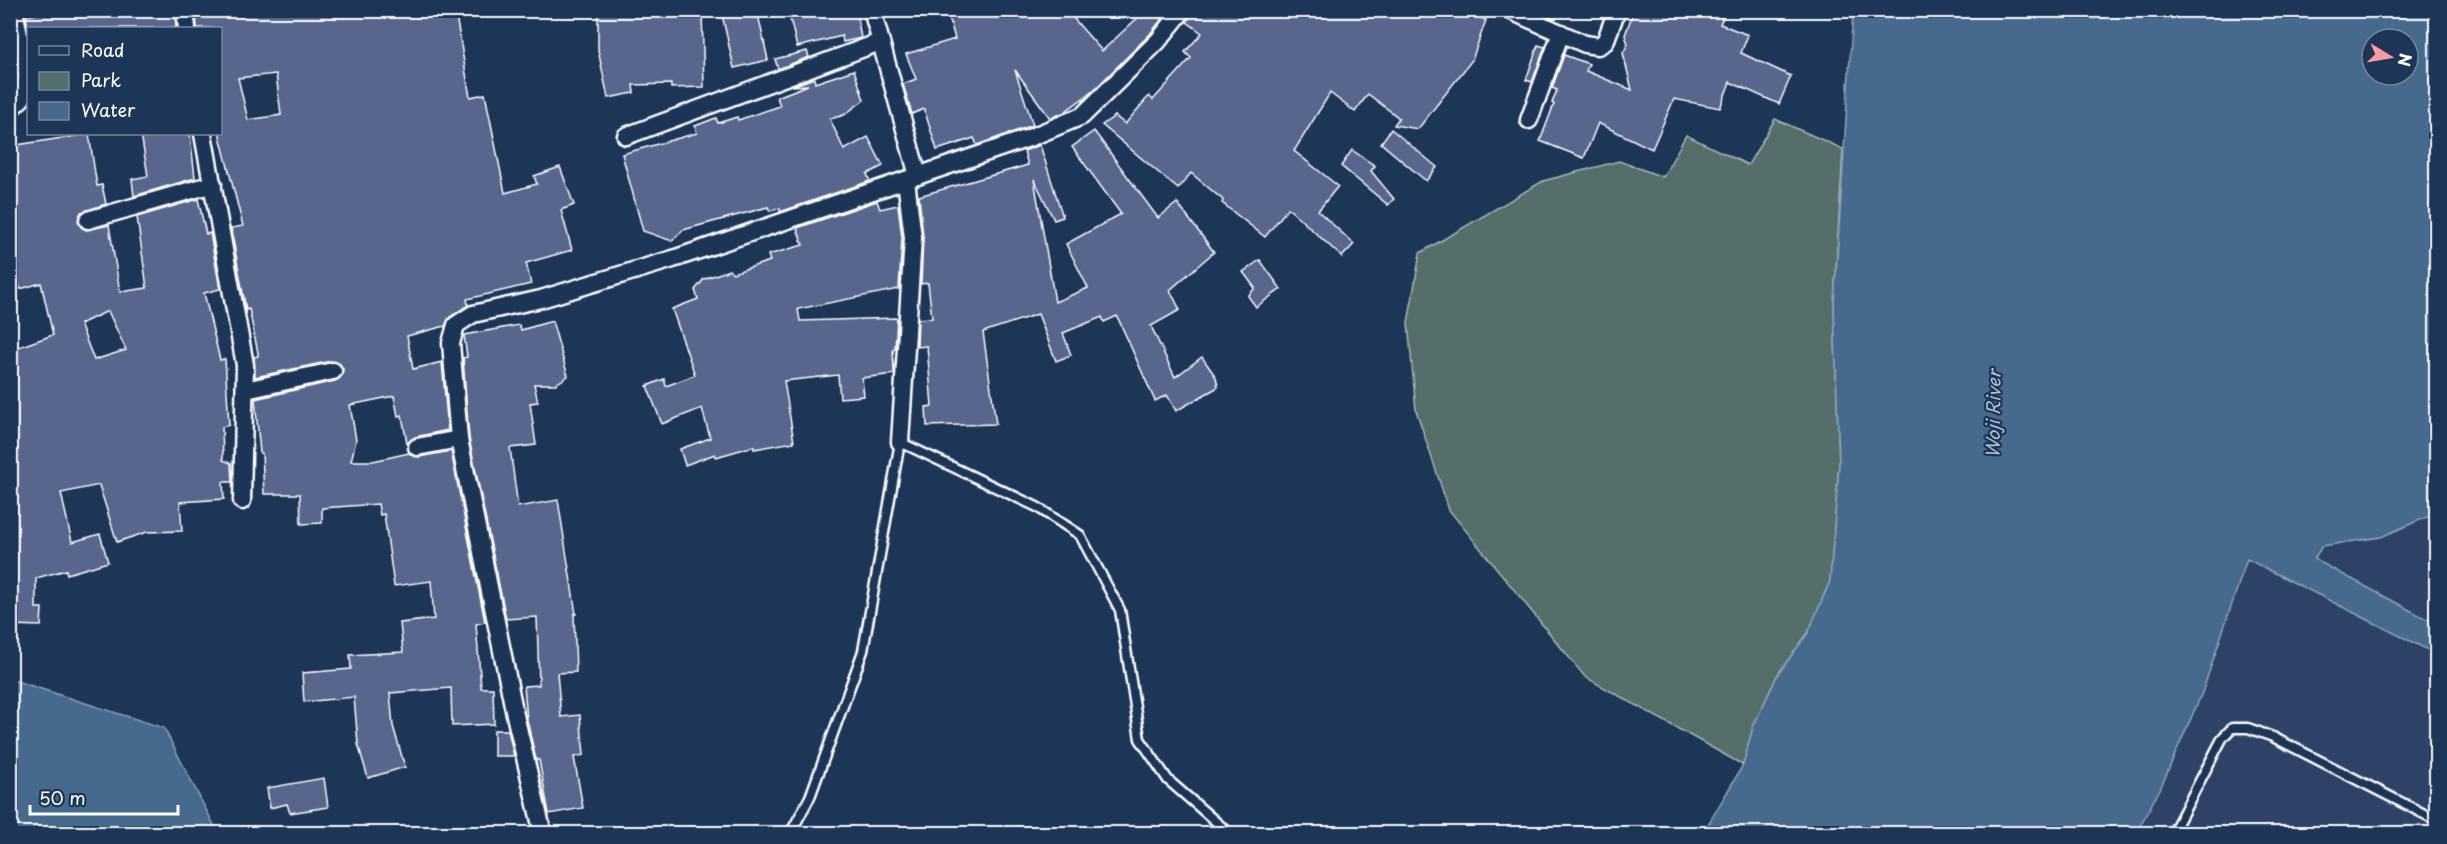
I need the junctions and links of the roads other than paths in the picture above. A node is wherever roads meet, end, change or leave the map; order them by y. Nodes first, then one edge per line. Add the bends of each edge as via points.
1 (14, 10) edge
2 (185, 10) edge
3 (872, 10) edge
4 (1183, 10) edge
5 (1509, 10) edge
6 (1617, 10) edge
7 (187, 27) edge
8 (1561, 33) junction
9 (880, 42) junction
10 (10, 109) edge
11 (1529, 120) dead end
12 (203, 135) edge
13 (626, 136) dead end
14 (912, 178) junction
15 (213, 184) junction
16 (88, 220) dead end
17 (333, 371) dead end
18 (246, 390) junction
19 (459, 439) junction
20 (900, 442) junction
21 (417, 447) dead end
22 (242, 501) dead end
23 (2436, 820) edge
24 (543, 834) edge
25 (790, 834) edge
26 (1230, 834) edge
27 (2172, 834) edge

1 - 10 street via 27,76 22,98
2 - 7 street
3 - 9 street
4 - 14 street via 1158,41 1082,116
5 - 8 street
6 - 8 street via 1605,42 1598,46
8 - 11 street
9 - 13 street
9 - 14 street
12 - 15 street
14 - 19 street via 673,259 541,299 473,314 456,326 451,343
14 - 20 street via 913,238
15 - 16 street
15 - 18 street
17 - 18 street
18 - 22 street
19 - 21 street
19 - 24 street
20 - 25 lane via 863,651 810,797
20 - 26 lane via 1037,507 1080,535 1120,610 1140,739 1168,780
23 - 27 lane via 2273,737 2248,728 2232,728 2223,737

